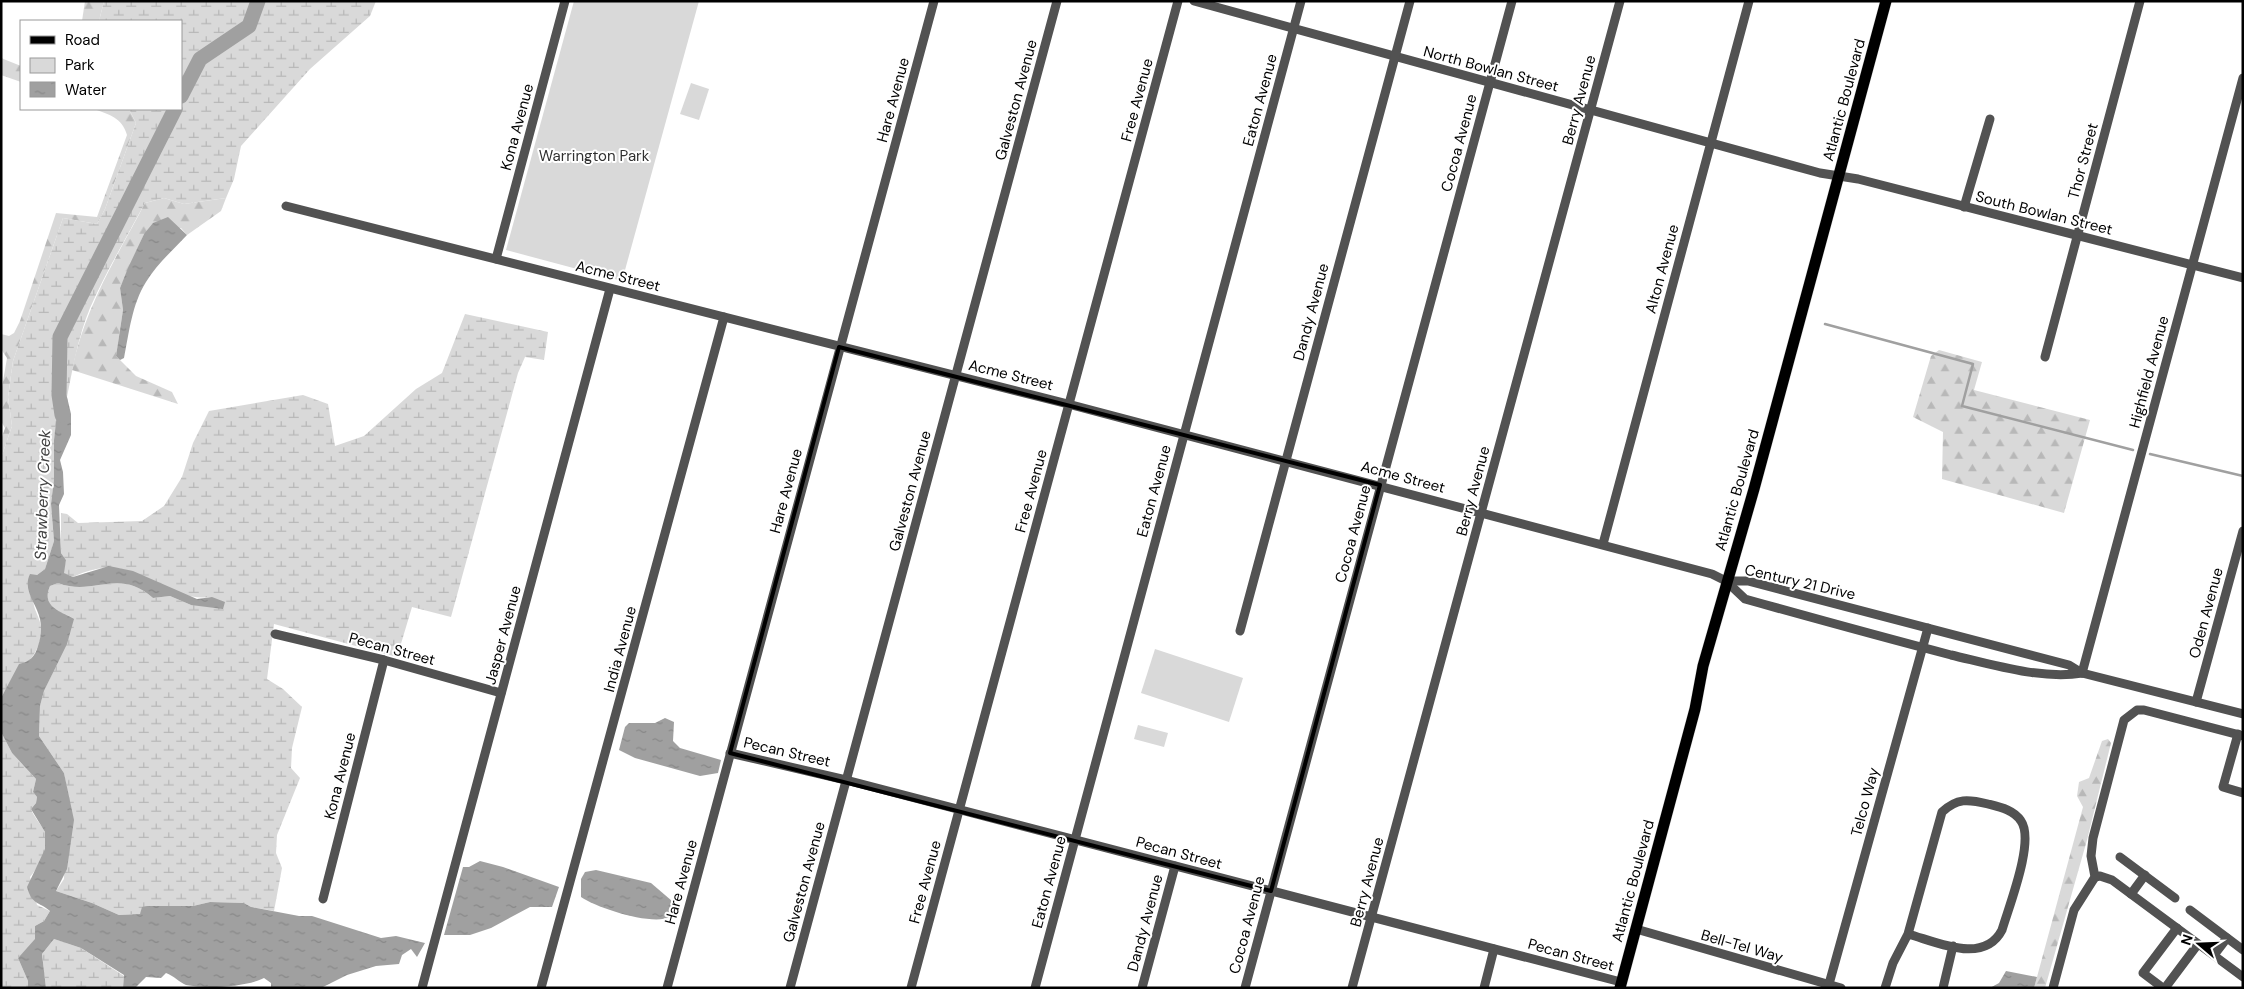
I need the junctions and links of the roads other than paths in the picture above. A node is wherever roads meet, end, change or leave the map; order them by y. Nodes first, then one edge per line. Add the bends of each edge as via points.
1 (565, 1) edge
2 (934, 1) edge
3 (1057, 1) edge
4 (1178, 1) edge
5 (1194, 1) edge
6 (1301, 1) edge
7 (1410, 1) edge
8 (1512, 1) edge
9 (1620, 1) edge
10 (1749, 1) edge
11 (1886, 1) edge
12 (2140, 1) edge
13 (1294, 29) junction
14 (1395, 57) junction
15 (2243, 78) edge
16 (1490, 83) junction
17 (1590, 110) junction
18 (1990, 119) dead end
19 (1711, 143) junction
20 (1839, 176) junction
21 (286, 206) dead end
22 (1964, 207) junction
23 (2078, 236) junction
24 (496, 259) junction
25 (2192, 266) junction
26 (2243, 278) edge
27 (610, 289) junction
28 (724, 317) junction
29 (839, 347) junction
30 (2045, 356) dead end
31 (956, 376) junction
32 (1068, 404) junction
33 (1184, 434) junction
34 (1285, 460) junction
35 (1380, 485) junction
36 (1481, 512) junction
37 (2243, 531) edge
38 (1603, 544) junction
39 (1726, 581) junction
40 (1928, 628) junction
41 (1240, 631) dead end
42 (275, 634) dead end
43 (1922, 647) junction
44 (384, 660) junction
45 (2082, 673) junction
46 (501, 693) junction
47 (2196, 702) junction
48 (2243, 714) edge
49 (2240, 735) edge
50 (730, 753) junction
51 (846, 780) junction
52 (2243, 793) edge
53 (959, 811) junction
54 (1074, 840) junction
55 (2120, 857) dead end
56 (1175, 866) junction
57 (2145, 876) junction
58 (2095, 877) junction
59 (1271, 891) junction
60 (2132, 894) junction
61 (2174, 898) dead end
62 (323, 899) dead end
63 (2190, 910) dead end
64 (1372, 917) junction
65 (2177, 928) junction
66 (1636, 929) junction
67 (1908, 934) junction
68 (2227, 938) junction
69 (2198, 944) junction
70 (1953, 946) junction
71 (1494, 948) junction
72 (2243, 950) edge
73 (2214, 956) junction
74 (2243, 977) edge
75 (1829, 984) junction
76 (1621, 985) edge
77 (422, 988) edge
78 (541, 988) edge
79 (667, 988) edge
80 (790, 988) edge
81 (911, 988) edge
82 (1035, 988) edge
83 (1142, 988) edge
84 (1245, 988) edge
85 (1352, 988) edge
86 (1484, 988) edge
87 (1841, 988) edge
88 (1885, 988) edge
89 (1943, 988) edge
90 (2053, 988) edge
91 (2164, 988) edge

1 - 24 street, Kona Avenue
2 - 29 street, Hare Avenue
3 - 31 street, Galveston Avenue
4 - 32 street, Free Avenue
5 - 13 street, North Bowlan Street
6 - 13 street, Eaton Avenue
7 - 14 street, Dandy Avenue
8 - 16 street, Cocoa Avenue
9 - 17 street, Berry Avenue
10 - 19 street, Alton Avenue
11 - 20 main road, Atlantic Boulevard
12 - 23 street, Thor Street
13 - 14 street, North Bowlan Street
13 - 33 street, Eaton Avenue
14 - 16 street, North Bowlan Street
14 - 34 street, Dandy Avenue
15 - 25 street, Highfield Avenue
16 - 17 street, North Bowlan Street
16 - 35 street, Cocoa Avenue
17 - 19 street, North Bowlan Street
17 - 36 street, Berry Avenue
18 - 22 street
19 - 20 street, North Bowlan Street via 1820,174
19 - 38 street, Alton Avenue
20 - 22 street, South Bowlan Street via 1858,178
20 - 39 main road, Atlantic Boulevard
21 - 24 street, Acme Street
22 - 23 street, South Bowlan Street
23 - 25 street, South Bowlan Street
23 - 30 street, Thor Street
24 - 27 street, Acme Street
25 - 26 street, South Bowlan Street
25 - 45 street, Highfield Avenue
27 - 28 street, Acme Street
27 - 46 street, Jasper Avenue
28 - 29 street, Acme Street
28 - 78 street, India Avenue
29 - 31 street, Acme Street
29 - 50 street, Hare Avenue
31 - 32 street, Acme Street
31 - 51 street, Galveston Avenue
32 - 33 street, Acme Street
32 - 53 street, Free Avenue
33 - 34 street, Acme Street
33 - 54 street, Eaton Avenue
34 - 35 street, Acme Street
34 - 41 street, Dandy Avenue
35 - 36 street, Acme Street
35 - 59 street, Cocoa Avenue
36 - 38 street, Acme Street
36 - 64 street, Berry Avenue
37 - 47 street, Oden Avenue
38 - 39 street, Acme Street via 1712,574
39 - 40 street, Century 21 Drive via 1748,581
39 - 43 street, Century 21 Drive via 1745,599
39 - 66 main road, Atlantic Boulevard
40 - 43 street, Telco Way
40 - 45 street, Century 21 Drive via 2069,666
42 - 44 street, Pecan Street
43 - 45 street, Century 21 Drive via 1997,666 2066,676
43 - 75 street, Telco Way
44 - 46 street, Pecan Street
44 - 62 street, Kona Avenue
45 - 47 street, Century 21 Drive
46 - 77 street, Jasper Avenue
47 - 48 street, Century 21 Drive
49 - 52 street via 2223,788
49 - 58 street via 2144,710 2129,714 2124,720 2093,838 2091,856
50 - 51 street, Pecan Street
50 - 79 street, Hare Avenue
51 - 53 street, Pecan Street
51 - 80 street, Galveston Avenue
53 - 54 street, Pecan Street
53 - 81 street, Free Avenue
54 - 56 street, Pecan Street
54 - 82 street, Eaton Avenue
55 - 57 street
56 - 59 street, Pecan Street
56 - 83 street, Dandy Avenue
57 - 60 street
57 - 61 street
58 - 60 street via 2112,880
58 - 90 street via 2074,910
59 - 64 street, Pecan Street
59 - 84 street, Cocoa Avenue
60 - 65 street
63 - 68 street
64 - 71 street, Pecan Street
64 - 85 street, Berry Avenue
65 - 69 street
65 - 91 street via 2143,973
66 - 75 street, Bell-Tel Way
66 - 76 main road, Atlantic Boulevard
67 - 70 street
67 - 70 street via 1942,812 1958,801 1968,799 2005,808 2021,821 2025,830 2025,848 2002,930 1988,946 1970,950
67 - 88 street
68 - 72 street
68 - 73 street
69 - 73 street
69 - 91 street
70 - 89 street
71 - 76 street, Pecan Street
71 - 86 street
73 - 74 street
75 - 87 street, Bell-Tel Way

